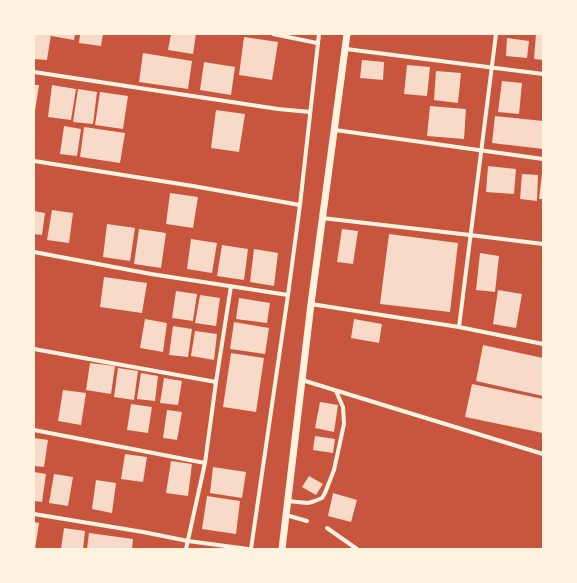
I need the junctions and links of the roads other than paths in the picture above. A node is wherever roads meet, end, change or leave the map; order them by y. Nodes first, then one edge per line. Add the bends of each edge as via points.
1 (273, 34) edge
2 (319, 34) edge
3 (348, 34) edge
4 (496, 34) edge
5 (317, 43) junction
6 (346, 49) junction
7 (492, 67) junction
8 (34, 72) edge
9 (543, 74) edge
10 (310, 112) junction
11 (335, 130) junction
12 (481, 151) junction
13 (543, 159) edge
14 (34, 161) edge
15 (300, 205) junction
16 (322, 218) junction
17 (470, 235) junction
18 (543, 244) edge
19 (34, 252) edge
20 (231, 286) junction
21 (288, 295) junction
22 (311, 304) junction
23 (459, 327) junction
24 (543, 344) edge
25 (34, 349) edge
26 (302, 380) junction
27 (216, 382) junction
28 (336, 391) junction
29 (34, 430) edge
30 (543, 454) edge
31 (205, 463) junction
32 (287, 501) junction
33 (34, 514) edge
34 (286, 515) junction
35 (307, 520) dead end
36 (327, 528) dead end
37 (188, 541) junction
38 (186, 549) edge
39 (248, 549) edge
40 (251, 549) edge
41 (282, 549) edge
42 (357, 549) edge

1 - 5 street
2 - 5 street
3 - 6 street
4 - 7 street
5 - 10 street
6 - 7 street
6 - 11 street
7 - 9 street
7 - 12 street
8 - 10 street
10 - 15 street
11 - 12 street
11 - 16 street
12 - 13 street
12 - 17 street
14 - 15 street
15 - 21 street
16 - 17 street
16 - 22 street
17 - 18 street
17 - 23 street
19 - 20 street
20 - 21 street
20 - 27 street
21 - 40 street
22 - 23 street
22 - 26 street
23 - 24 street
25 - 27 street
26 - 28 street
26 - 32 street
27 - 31 street
28 - 30 street
28 - 32 street via 343,407 344,424 326,493 322,498 308,503
29 - 31 street
31 - 37 street
32 - 34 street
33 - 37 street
34 - 35 street
34 - 41 street
36 - 42 street
37 - 38 street
37 - 39 street

